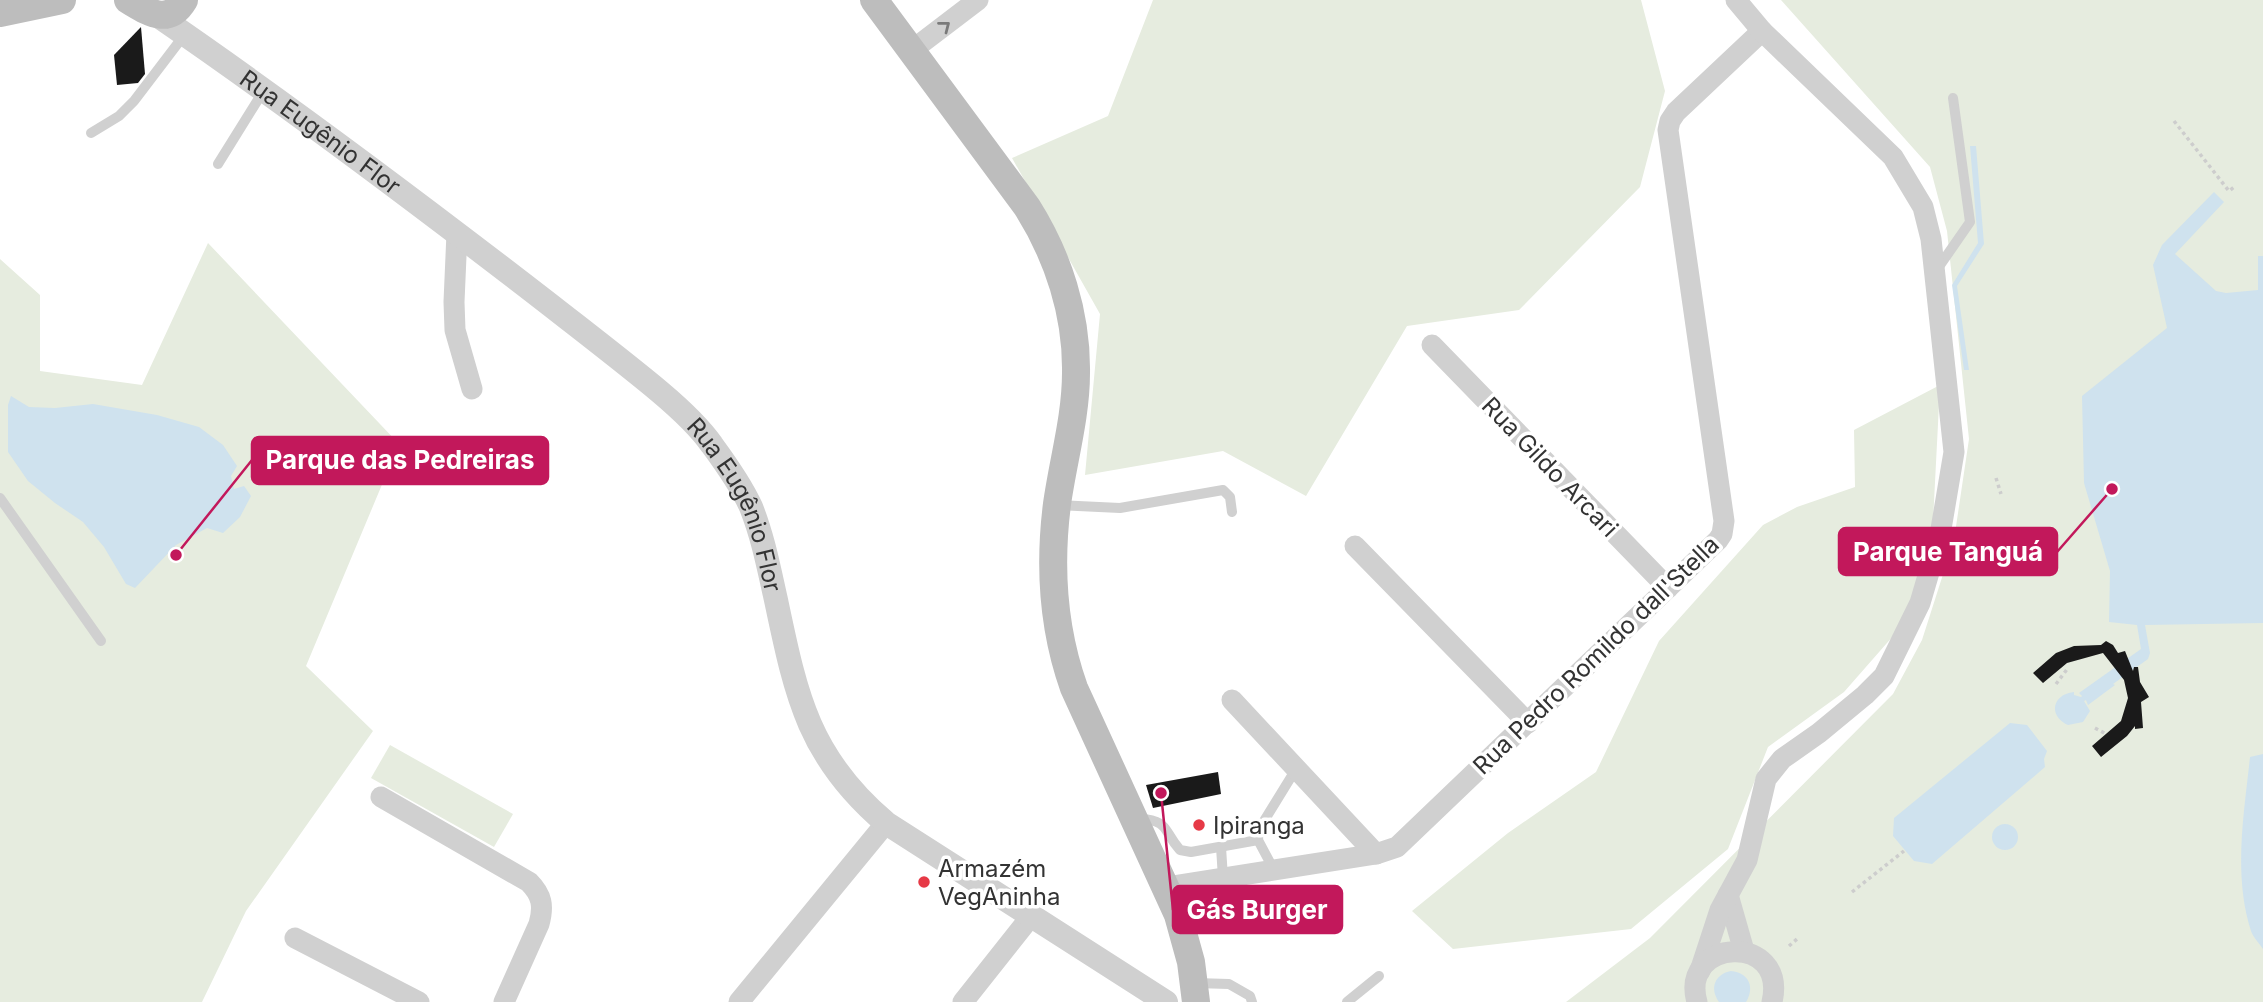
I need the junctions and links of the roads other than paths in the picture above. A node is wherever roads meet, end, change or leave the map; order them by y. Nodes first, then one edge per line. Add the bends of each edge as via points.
1 (978, 0) edge
2 (1736, 0) edge
3 (44, 1) edge
4 (883, 3) edge
5 (155, 5) edge
6 (0, 13) edge
7 (1762, 30) junction
8 (185, 34) junction
9 (911, 51) junction
10 (219, 57) junction
11 (264, 90) junction
12 (1953, 98) dead end
13 (91, 133) dead end
14 (218, 164) dead end
15 (457, 233) junction
16 (1934, 273) junction
17 (1432, 345) dead end
18 (472, 389) dead end
19 (0, 498) edge
20 (1057, 505) junction
21 (1232, 512) dead end
22 (1355, 546) dead end
23 (1668, 588) junction
24 (101, 641) dead end
25 (1232, 700) dead end
26 (1528, 723) junction
27 (1296, 769) junction
28 (381, 797) dead end
29 (1134, 818) junction
30 (886, 822) junction
31 (1258, 840) junction
32 (1221, 847) junction
33 (1377, 854) junction
34 (1273, 870) junction
35 (1223, 878) junction
36 (1166, 887) junction
37 (1728, 895) junction
38 (1032, 915) junction
39 (295, 939) dead end
40 (1744, 951) junction
41 (1700, 971) junction
42 (1379, 976) dead end
43 (1196, 993) edge
44 (419, 1002) edge
45 (504, 1002) edge
46 (739, 1002) edge
47 (963, 1002) edge
48 (1166, 1002) edge
49 (1252, 1002) edge
50 (1347, 1002) edge
51 (1697, 1002) edge
52 (1772, 1002) edge

9 -> 1 street
2 - 7 street
3 - 6 main road
4 - 9 main road
5 - 8 street, Rua Eugênio Flor
5 - 10 street, Rua Eugênio Flor via 196,30
7 - 16 street via 1893,158 1923,207
7 - 23 street, Rua Pedro Romildo dall'Stella via 1683,104 1668,130 1724,521 1718,540
8 - 10 street, Rua Eugênio Flor
8 - 13 lane via 134,101
9 - 20 main road via 1027,207 1058,268 1069,303 1076,372
10 - 11 street, Rua Eugênio Flor
11 - 14 lane
11 - 15 street, Rua Eugênio Flor
12 - 16 lane via 1969,222
15 - 18 street via 455,330
15 - 30 street, Rua Eugênio Flor via 642,376 710,442 750,506 762,538 805,718 835,771
16 - 37 street via 1954,452 1940,534 1920,603 1884,676 1782,759 1766,779 1747,860
17 - 23 street, Rua Gildo Arcari
19 - 24 lane
20 - 21 lane via 1119,508 1223,490 1230,497
20 - 29 main road via 1053,588 1066,666
22 - 26 street
23 - 26 street, Rua Pedro Romildo dall'Stella
25 - 27 street
26 - 33 street, Rua Pedro Romildo dall'Stella via 1404,842
27 - 31 lane via 1259,829
27 - 33 street
28 - 45 street via 537,890 542,900 540,924
29 - 32 lane via 1157,820 1180,850
29 - 36 main road
30 - 38 street, Rua Eugênio Flor
30 - 46 street
31 - 32 lane
31 - 34 lane
32 - 35 lane
33 - 34 street, Rua Pedro Romildo dall'Stella
34 - 35 street, Rua Pedro Romildo dall'Stella
35 - 36 street, Rua Pedro Romildo dall'Stella
36 - 43 main road via 1186,938
37 - 40 street
37 - 41 street
38 - 47 street
38 - 48 street, Rua Eugênio Flor
39 - 44 street
40 - 41 street via 1720,953
40 - 52 street via 1766,965 1772,977
41 - 51 street via 1695,984
42 - 50 lane
43 - 49 lane via 1229,984

